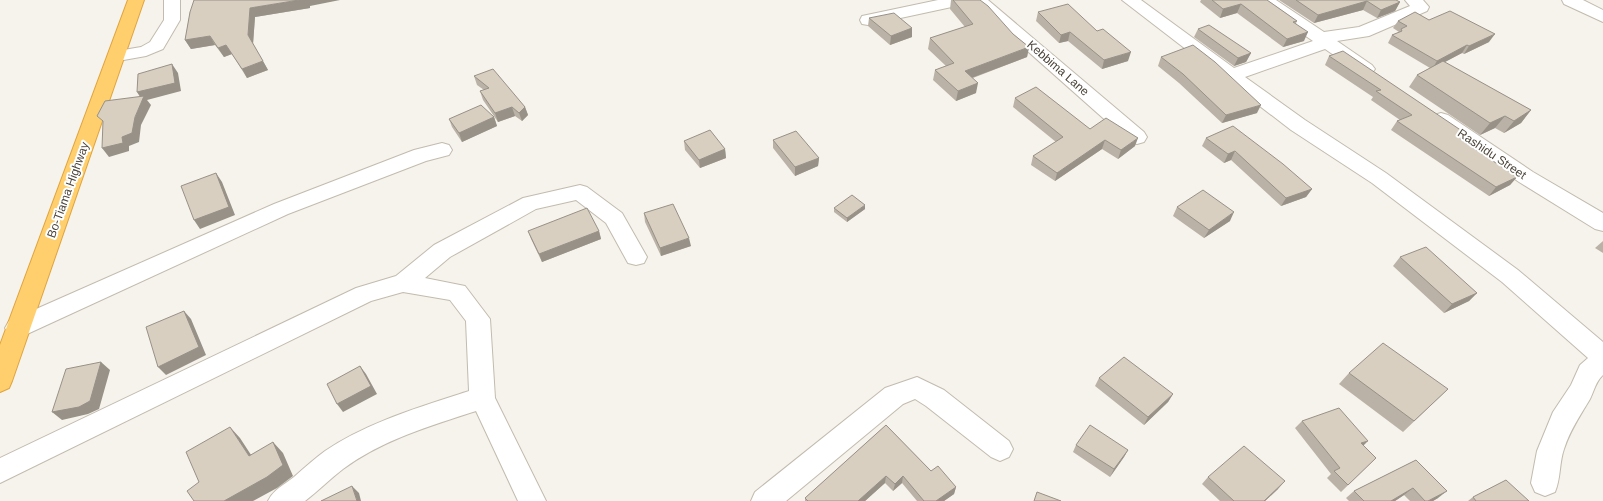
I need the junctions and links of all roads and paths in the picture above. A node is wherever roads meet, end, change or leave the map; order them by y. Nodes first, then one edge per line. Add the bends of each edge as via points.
1 (136, 0) edge
2 (172, 0) edge
3 (961, 0) edge
4 (978, 0) edge
5 (1130, 0) edge
6 (1264, 0) edge
7 (1413, 0) edge
8 (1570, 0) edge
9 (1603, 17) edge
10 (868, 20) dead end
11 (1323, 40) junction
12 (118, 56) junction
13 (1232, 76) junction
14 (1378, 76) edge
15 (1423, 107) edge
16 (1137, 137) edge
17 (442, 150) dead end
18 (1603, 223) edge
19 (636, 257) dead end
20 (404, 283) junction
21 (17, 328) junction
22 (1603, 357) edge
23 (1603, 360) edge
24 (0, 381) edge
25 (482, 398) junction
26 (1000, 449) dead end
27 (0, 471) edge
28 (1544, 483) dead end
29 (282, 501) edge
30 (532, 501) edge
31 (765, 501) edge

1 - 12 highway, Bo-Tiama Highway
2 - 12 street via 172,20 157,45 146,51
3 - 10 street
4 - 16 street, Kebbima Lane
5 - 13 street
6 - 11 street
7 - 11 street via 1421,7 1363,32
8 - 9 street
11 - 13 street
11 - 14 street
12 - 21 highway, Bo-Tiama Highway
13 - 22 street via 1298,125 1379,178 1504,272
15 - 18 street, Rashidu Street via 1526,177
17 - 21 street via 421,154 281,209
19 - 20 street via 614,218 580,192 530,203 442,252
20 - 25 street via 457,292 478,319
20 - 27 street via 364,294
21 - 24 highway, Bo-Tiama Highway
23 - 28 street via 1589,372 1581,391 1562,420 1550,451
25 - 29 street via 383,432 334,460 294,495
25 - 30 street
26 - 31 street via 935,398 917,388 894,396

